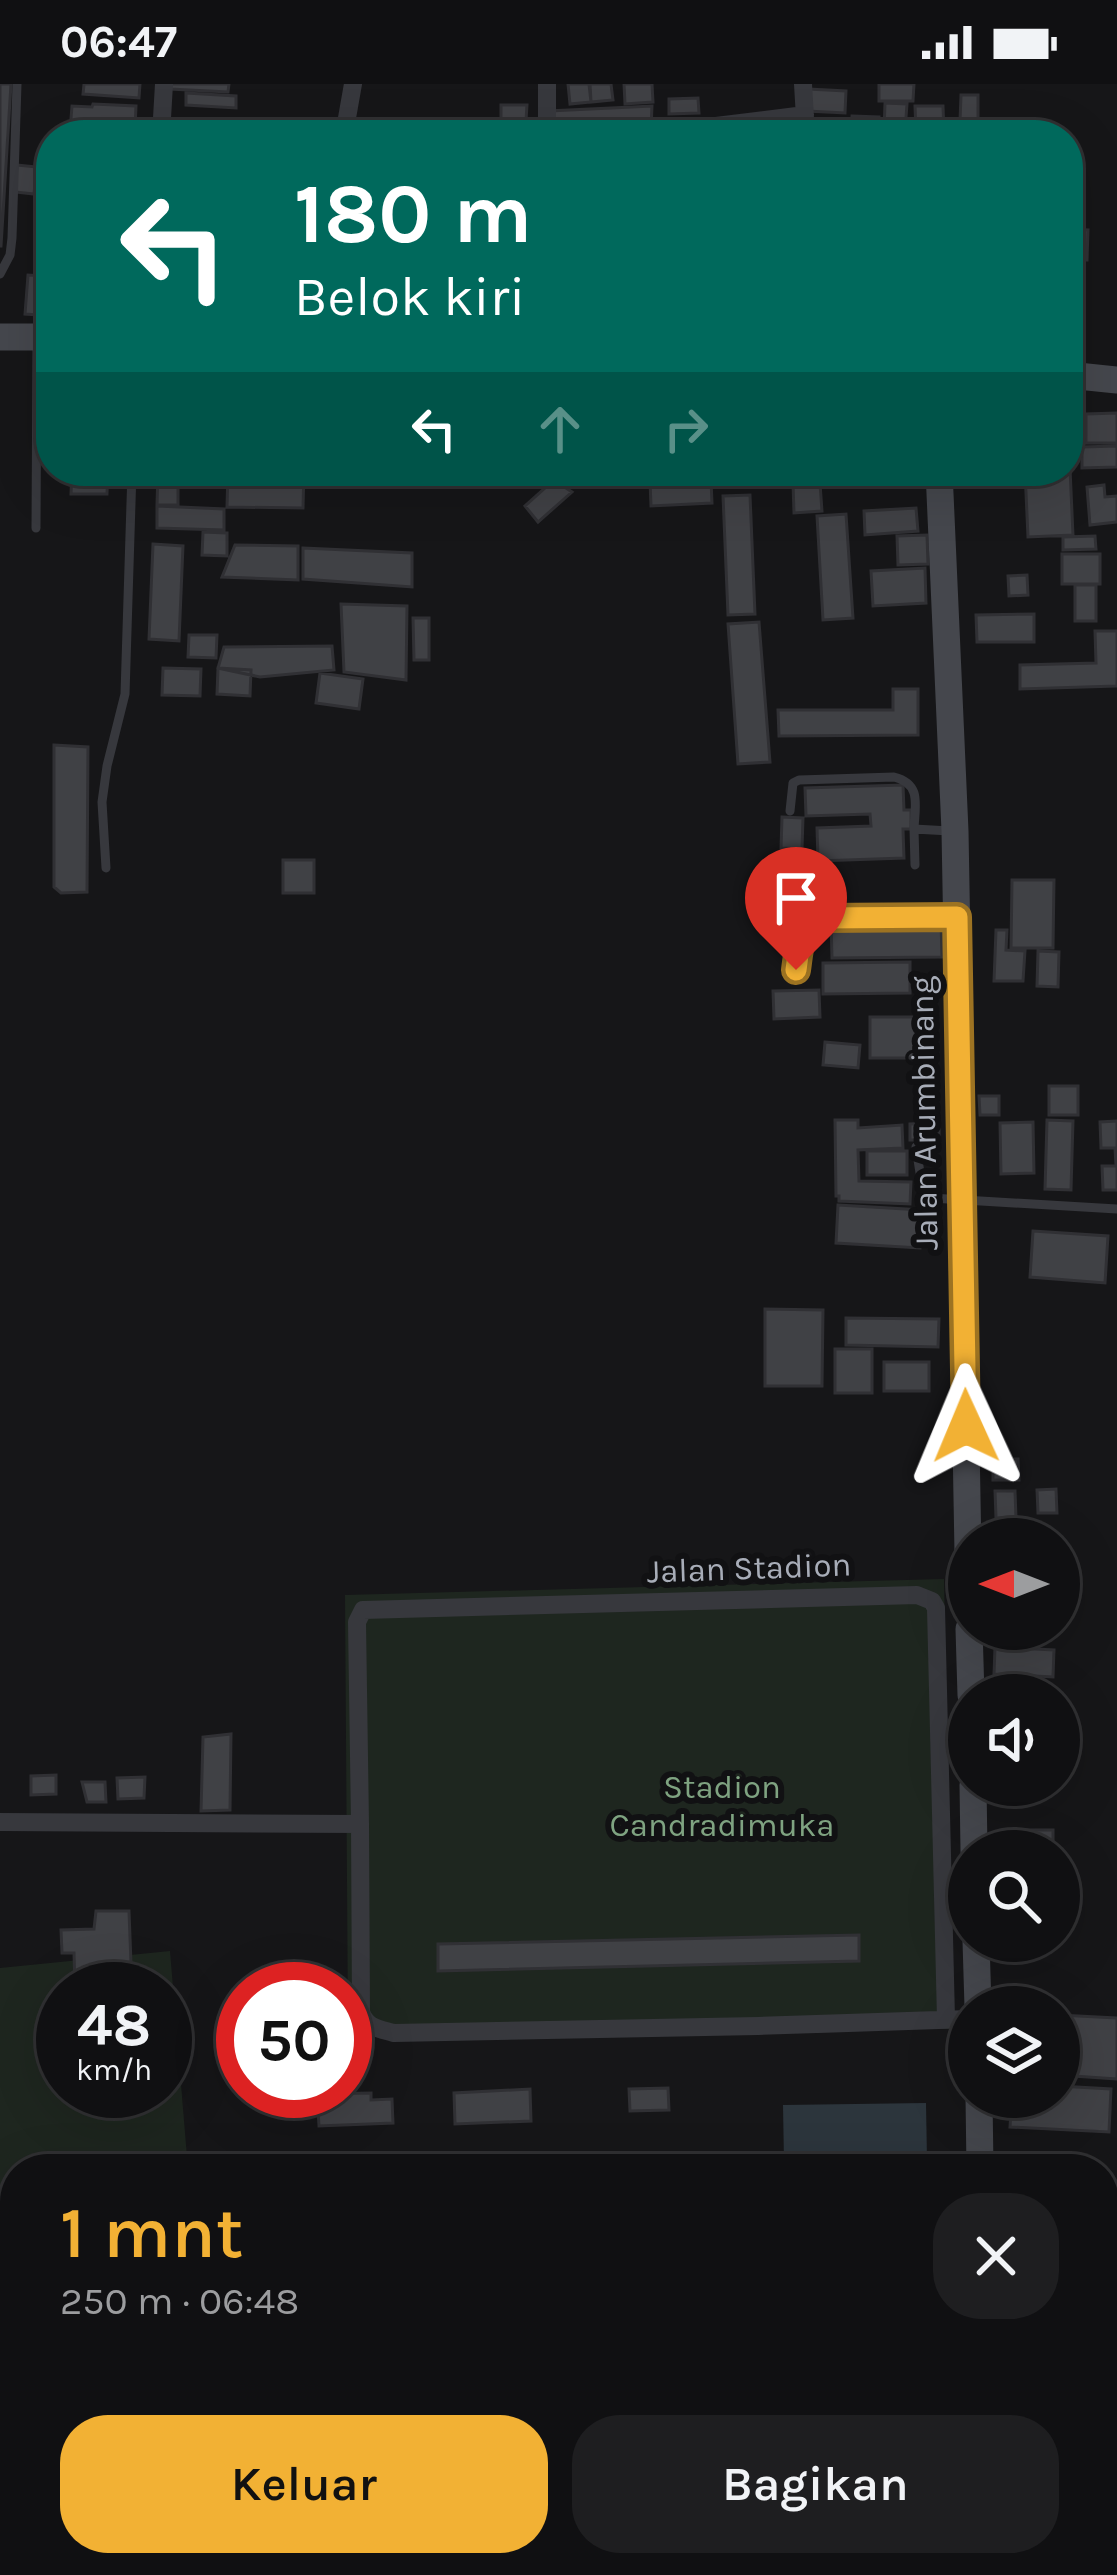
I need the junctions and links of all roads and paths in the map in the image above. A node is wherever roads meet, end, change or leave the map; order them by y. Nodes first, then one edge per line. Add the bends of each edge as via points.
1 (16, 84) edge
2 (164, 84) edge
3 (352, 84) edge
4 (547, 84) edge
5 (803, 84) edge
6 (162, 120) edge
7 (346, 120) edge
8 (547, 120) edge
9 (806, 120) edge
10 (0, 274) edge
11 (0, 337) edge
12 (36, 337) edge
13 (1083, 377) edge
14 (1117, 380) edge
15 (38, 486) edge
16 (132, 486) edge
17 (940, 486) edge
18 (36, 528) dead end
19 (790, 811) dead end
20 (914, 829) junction
21 (955, 831) junction
22 (915, 865) dead end
23 (106, 868) dead end
24 (957, 917) junction
25 (796, 970) dead end
26 (916, 1147) dead end
27 (962, 1198) junction
28 (1117, 1209) edge
29 (967, 1518) edge
30 (0, 1822) edge
31 (360, 1824) junction
32 (946, 2019) joint
33 (979, 2118) edge
34 (980, 2154) edge

1 - 10 lane via 12,238
2 - 6 street
3 - 7 street
4 - 8 street
5 - 9 street
11 - 12 main road
13 - 14 main road
15 - 18 lane
16 - 23 lane via 125,694 102,802
17 - 21 main road, Jalan Arumbinang
19 - 20 lane via 799,780 894,777 914,788
20 - 21 lane
20 - 22 lane
21 - 24 main road, Jalan Arumbinang
24 - 25 lane via 821,918 805,929
24 - 27 main road, Jalan Arumbinang
26 - 27 lane via 923,1192
27 - 28 lane
27 - 29 main road, Jalan Arumbinang
30 - 31 street
31 - 32 street, Jalan Stadion via 361,2012 371,2027 394,2033
31 - 32 street, Jalan Stadion via 363,1610 917,1595 936,1608
33 - 34 main road

